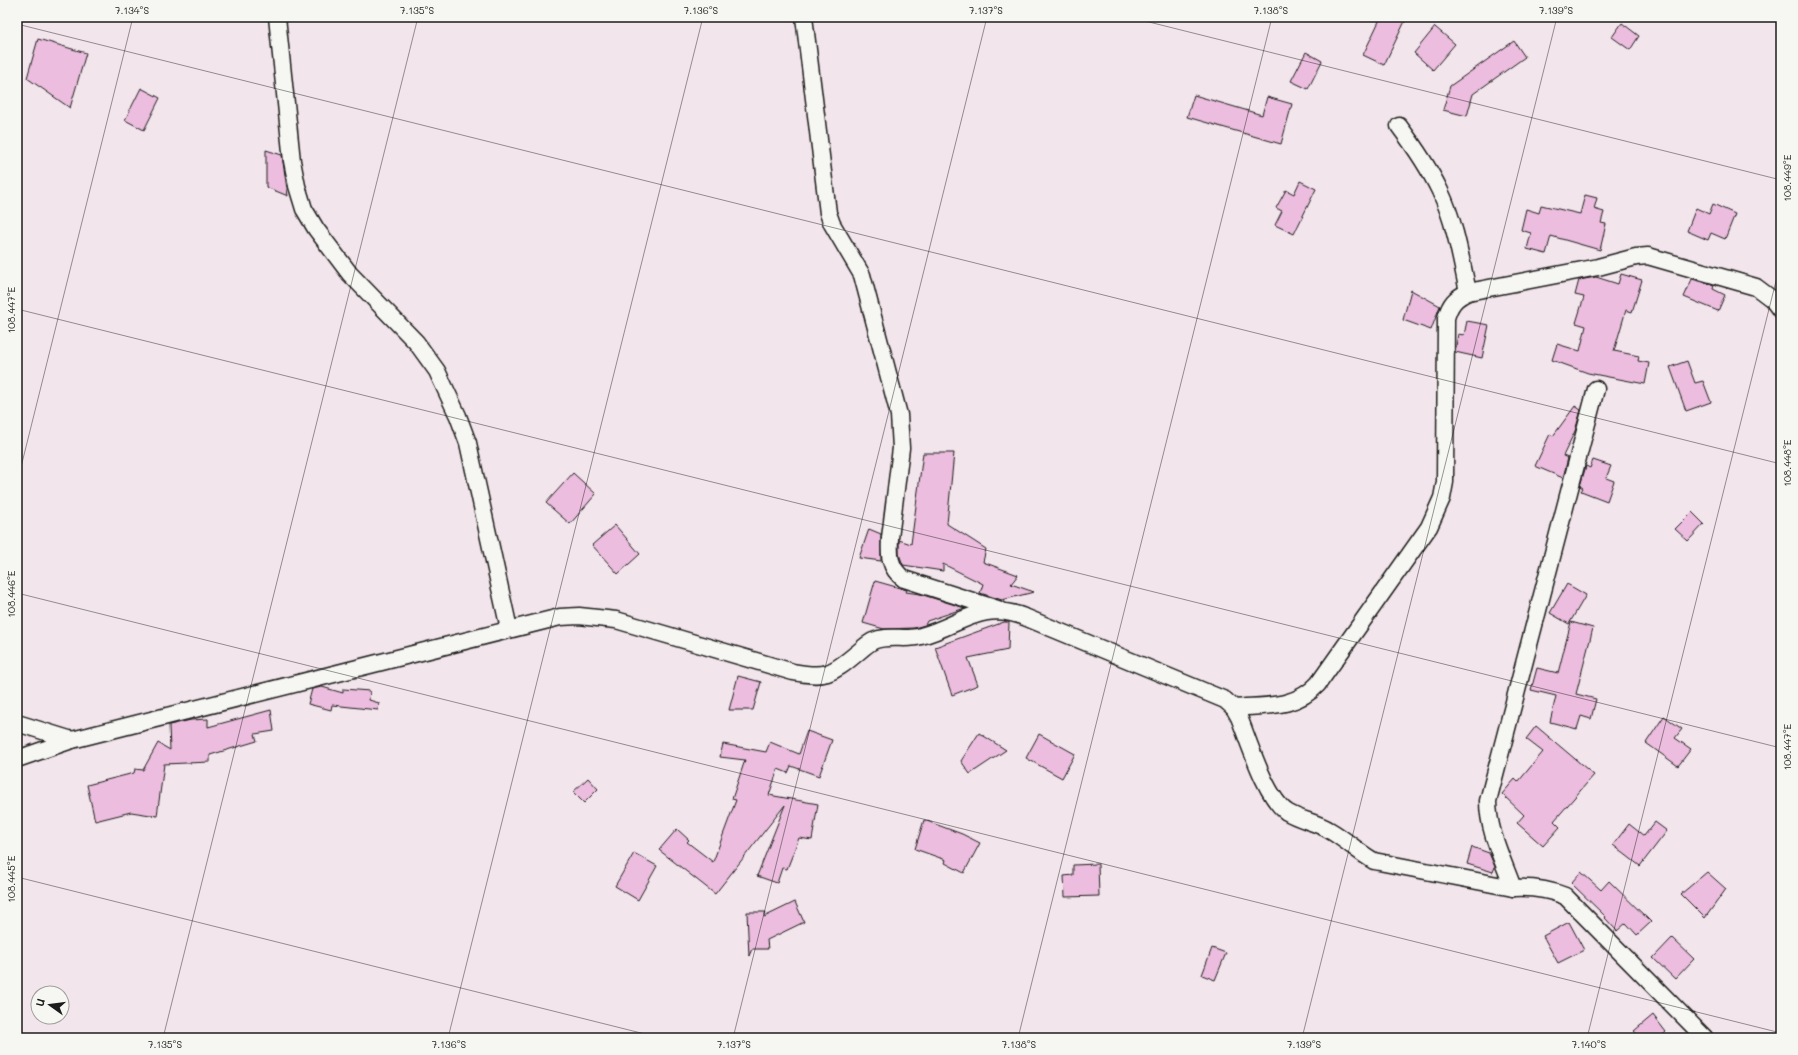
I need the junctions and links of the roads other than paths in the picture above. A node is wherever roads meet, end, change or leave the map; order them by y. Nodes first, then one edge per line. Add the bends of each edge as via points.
1 (276, 17) edge
2 (804, 17) edge
3 (1399, 126) dead end
4 (1468, 292) junction
5 (1781, 311) edge
6 (1596, 389) dead end
7 (1006, 611) junction
8 (509, 630) junction
9 (1234, 708) junction
10 (17, 723) edge
11 (72, 740) junction
12 (17, 759) edge
13 (1512, 888) junction
14 (1705, 1038) edge

1 - 8 street via 292,161 304,209 330,250 416,342 437,371 468,443
2 - 7 street via 828,213 835,230 862,275 899,415 901,448 890,538 891,564 896,573 904,579
3 - 4 street via 1441,192 1454,231
4 - 5 street via 1648,256 1756,287 1772,299
4 - 9 street via 1452,302 1446,318 1445,482 1442,498 1429,527 1309,694 1288,703
6 - 13 street via 1488,802 1491,828
7 - 8 street via 993,610 969,616 920,637 880,639 872,642 839,668 821,675 793,672 599,617 560,617
7 - 9 street via 1213,694 1226,700
8 - 11 street
9 - 13 street via 1267,787 1286,811 1325,827 1374,861
10 - 11 street
11 - 12 street
13 - 14 street via 1554,891 1566,896

